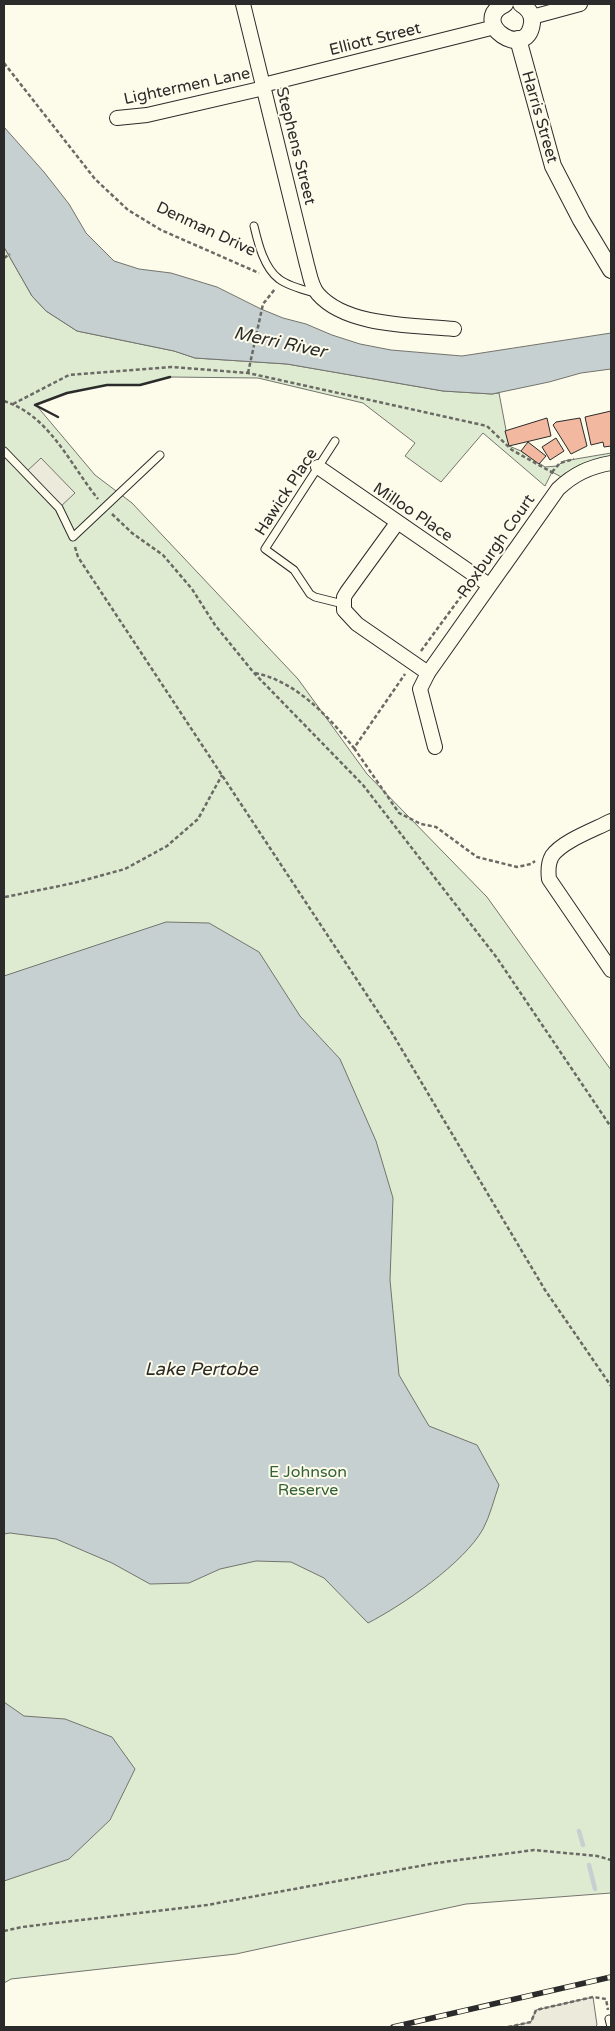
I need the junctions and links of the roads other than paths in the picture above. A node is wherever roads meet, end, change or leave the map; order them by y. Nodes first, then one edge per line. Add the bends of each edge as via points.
1 (243, 4) edge
2 (505, 4) edge
3 (521, 4) edge
4 (580, 4) edge
5 (532, 18) junction
6 (494, 27) junction
7 (518, 39) junction
8 (263, 86) junction
9 (117, 118) dead end
10 (254, 226) dead end
11 (611, 270) edge
12 (318, 294) junction
13 (454, 328) dead end
14 (335, 442) dead end
15 (4, 451) edge
16 (160, 455) dead end
17 (611, 464) edge
18 (318, 467) junction
19 (397, 523) junction
20 (489, 585) junction
21 (343, 604) junction
22 (428, 673) junction
23 (435, 747) dead end
24 (611, 821) edge
25 (611, 970) edge

1 - 8 street, Stephens Street
2 - 6 street via 494,15
3 - 5 street
4 - 5 street
5 - 7 street via 530,28 524,37
6 - 7 street via 502,37
6 - 8 street, Elliott Street
7 - 11 street, Harris Street via 553,166
8 - 9 street, Lightermen Lane via 147,115
8 - 12 street, Stephens Street via 307,265
10 - 12 lane via 274,275 280,281
12 - 13 street via 346,313 368,319
14 - 18 lane, Hawick Place
15 - 16 lane via 59,508 73,537
17 - 20 street, Roxburgh Court via 593,466 576,474 558,489
18 - 19 street, Milloo Place
18 - 21 lane, Hawick Place via 265,548 294,570 310,594
19 - 20 street, Milloo Place
19 - 21 street via 347,592
20 - 22 street, Roxburgh Court
21 - 22 street via 351,620
22 - 23 street, Roxburgh Court via 420,689
24 - 25 street via 556,852 548,866 549,879

